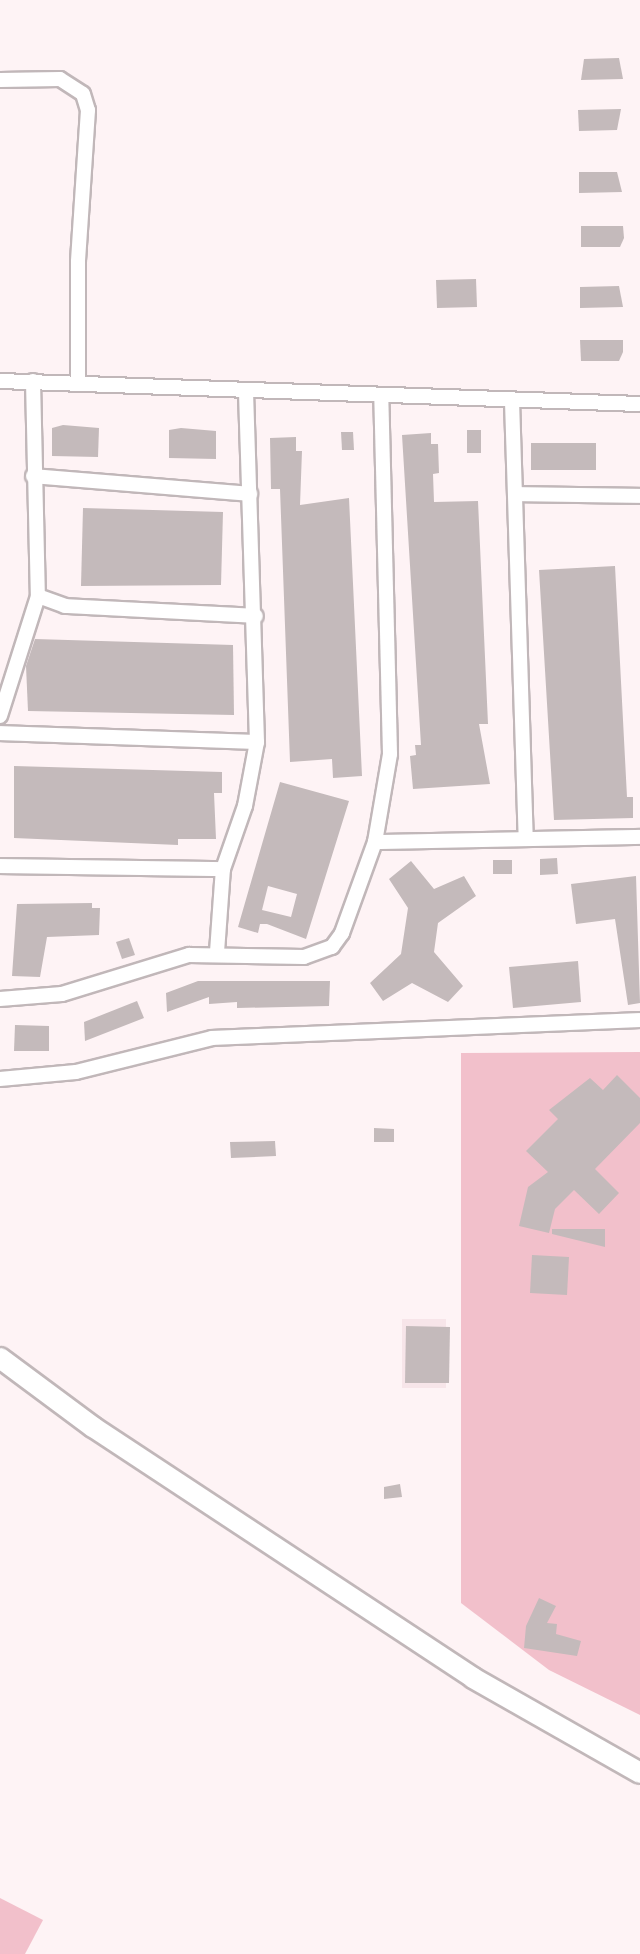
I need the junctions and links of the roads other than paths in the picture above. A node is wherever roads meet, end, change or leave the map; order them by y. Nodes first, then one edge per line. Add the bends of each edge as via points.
1 (0, 80) edge
2 (0, 381) edge
3 (33, 381) junction
4 (78, 384) junction
5 (246, 392) junction
6 (381, 397) junction
7 (512, 401) junction
8 (640, 404) edge
9 (33, 476) junction
10 (250, 494) junction
11 (517, 494) junction
12 (640, 496) edge
13 (38, 596) junction
14 (256, 616) junction
15 (0, 716) edge
16 (0, 733) edge
17 (257, 742) junction
18 (526, 836) junction
19 (640, 837) edge
20 (375, 842) junction
21 (0, 866) edge
22 (223, 869) junction
23 (217, 952) junction
24 (0, 999) edge
25 (640, 1020) edge
26 (0, 1079) edge
27 (0, 1358) edge
28 (640, 1773) edge

1 - 4 street via 60,79 83,94 88,110 78,262
2 - 3 street
3 - 4 street
3 - 9 street
4 - 5 street
5 - 6 street
5 - 10 street
6 - 7 street
6 - 20 street via 390,754
7 - 8 street
7 - 11 street
9 - 10 street
9 - 13 street
10 - 14 street
11 - 12 street
11 - 18 street
13 - 14 street via 65,606
13 - 15 street
14 - 17 street
16 - 17 street
17 - 22 street via 245,806
18 - 19 street
18 - 20 street
20 - 23 street via 332,947 304,957
21 - 22 street
22 - 23 street
23 - 24 street via 189,955 62,994
25 - 26 street via 212,1038 76,1072
27 - 28 street via 93,1427 473,1678

